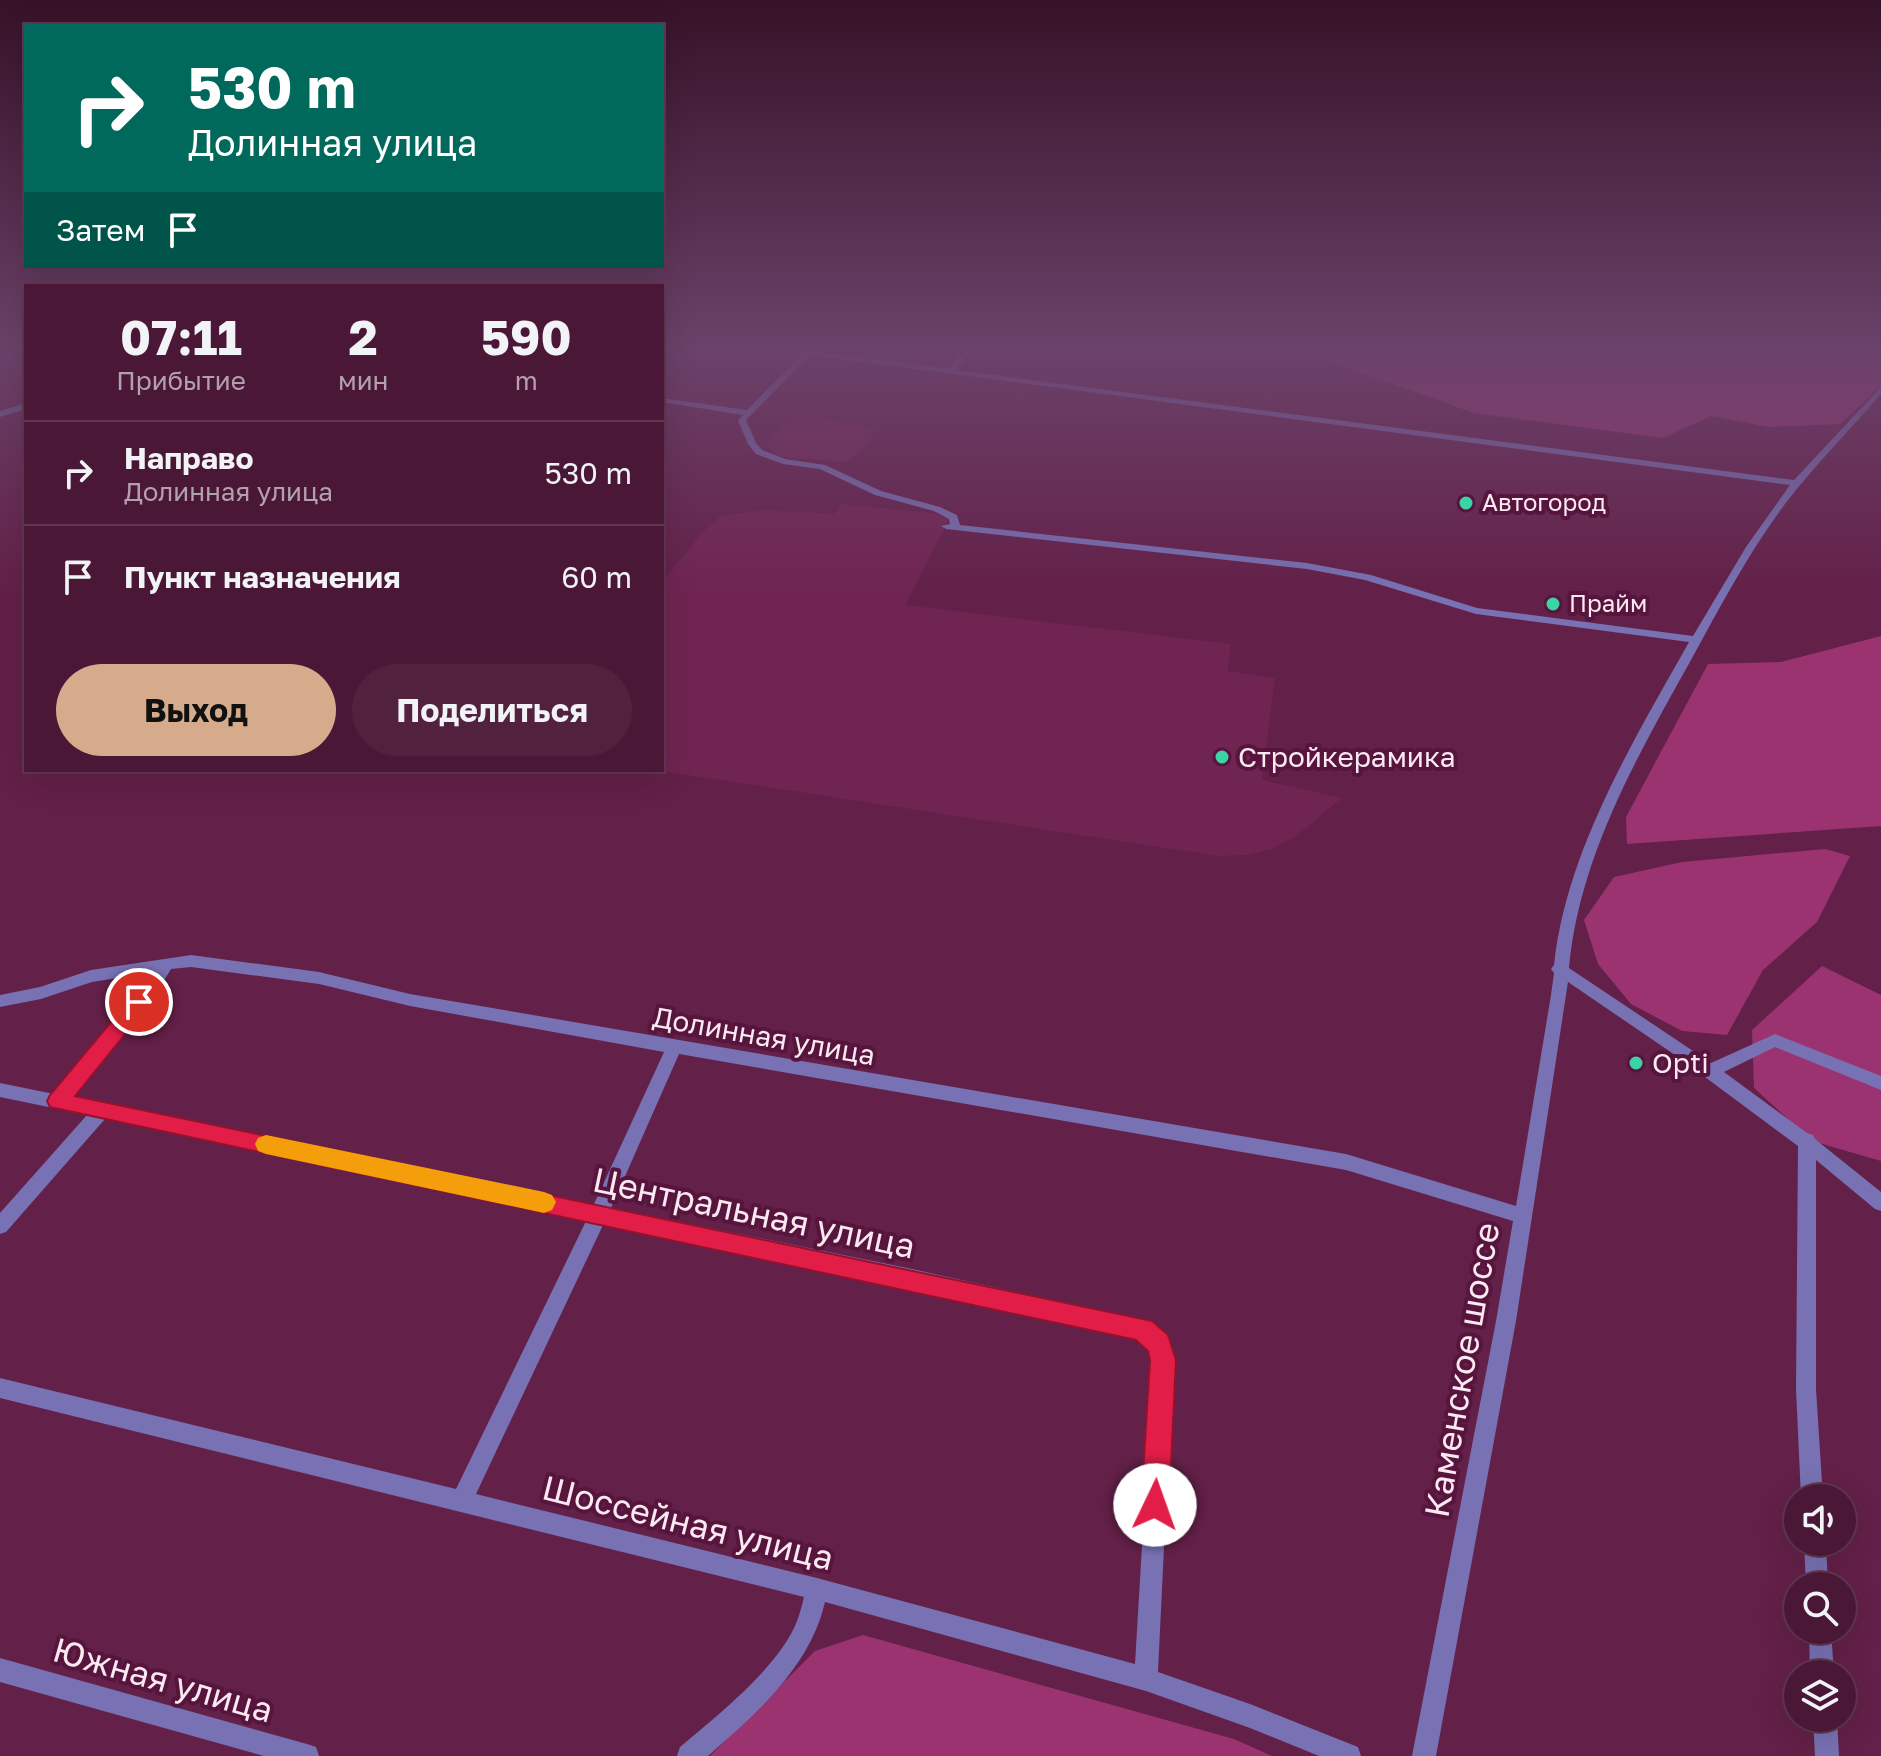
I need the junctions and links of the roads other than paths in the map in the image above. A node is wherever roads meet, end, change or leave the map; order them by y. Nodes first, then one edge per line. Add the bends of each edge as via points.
1 (746, 430) edge
2 (1396, 430) edge
3 (1844, 430) edge
4 (1797, 483) junction
5 (1696, 640) junction
6 (166, 964) junction
7 (1559, 969) junction
8 (0, 1001) edge
9 (674, 1047) junction
10 (1713, 1070) junction
11 (1881, 1083) edge
12 (0, 1090) edge
13 (58, 1101) junction
14 (102, 1110) junction
15 (1807, 1140) junction
16 (1881, 1203) edge
17 (599, 1214) junction
18 (1522, 1216) junction
19 (0, 1226) edge
20 (0, 1388) edge
21 (1811, 1484) edge
22 (461, 1502) junction
23 (817, 1589) junction
24 (0, 1670) edge
25 (1146, 1679) junction
26 (1826, 1732) edge
27 (307, 1756) edge
28 (689, 1756) edge
29 (1349, 1756) edge
30 (1424, 1756) edge
31 (1827, 1756) edge

1 - 5 street via 759,452 822,467 878,493 937,509 954,517 951,526 1307,566 1367,577 1476,611
2 - 4 street
3 - 4 street, Каменское шоссе
4 - 5 street, Каменское шоссе via 1744,553
5 - 7 street, Каменское шоссе via 1627,763 1587,862
6 - 8 street, Долинная улица via 91,976
6 - 9 street, Долинная улица via 191,961 280,972
6 - 13 street
7 - 10 street
7 - 18 street, Каменское шоссе
9 - 17 street
9 - 18 street, Долинная улица via 1346,1162
10 - 11 street via 1775,1040
10 - 15 street
12 - 13 street, Центральная улица
13 - 14 street, Центральная улица
14 - 17 street, Центральная улица
14 - 19 street
15 - 16 street
15 - 21 street via 1806,1389
17 - 22 street
17 - 25 street, Центральная улица via 1143,1329 1159,1344 1163,1360
18 - 30 street, Каменское шоссе
20 - 22 street, Шоссейная улица
22 - 23 street, Шоссейная улица
23 - 25 street, Шоссейная улица
23 - 28 street via 806,1630 776,1671
24 - 27 street, Южная улица
25 - 29 street, Шоссейная улица
26 - 31 street

